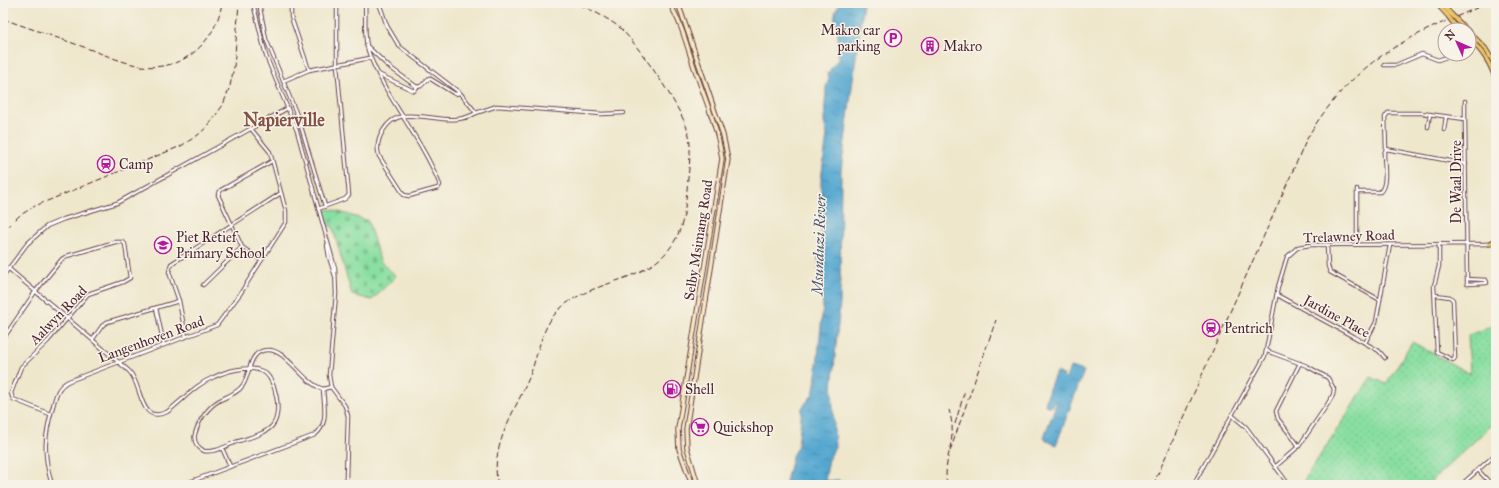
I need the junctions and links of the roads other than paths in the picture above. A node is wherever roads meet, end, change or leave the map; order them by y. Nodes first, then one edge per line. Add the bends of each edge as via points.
1 (253, 3) edge
2 (259, 3) edge
3 (291, 3) edge
4 (337, 3) edge
5 (365, 3) edge
6 (378, 3) edge
7 (669, 3) edge
8 (678, 3) edge
9 (1436, 3) edge
10 (1448, 3) edge
11 (1441, 5) edge
12 (1456, 22) edge
13 (1477, 42) joint
14 (366, 45) junction
15 (1490, 55) junction
16 (370, 58) junction
17 (1437, 60) edge
18 (1496, 60) edge
19 (337, 65) junction
20 (1384, 66) dead end
21 (1496, 66) edge
22 (309, 70) junction
23 (378, 74) junction
24 (1495, 74) edge
25 (283, 81) junction
26 (1496, 81) edge
27 (418, 87) junction
28 (460, 93) junction
29 (1465, 101) dead end
30 (288, 108) junction
31 (476, 113) junction
32 (624, 113) dead end
33 (1430, 114) junction
34 (402, 116) junction
35 (1446, 117) junction
36 (1465, 119) junction
37 (1428, 127) dead end
38 (252, 130) junction
39 (1444, 130) dead end
40 (1386, 149) junction
41 (272, 161) junction
42 (1466, 164) junction
43 (281, 193) junction
44 (325, 206) junction
45 (318, 209) junction
46 (232, 225) junction
47 (1496, 240) edge
48 (1357, 244) junction
49 (1390, 244) junction
50 (1439, 244) junction
51 (1466, 244) junction
52 (1489, 244) junction
53 (1496, 244) edge
54 (1327, 245) junction
55 (242, 247) junction
56 (261, 260) junction
57 (8, 268) junction
58 (3, 276) edge
59 (1467, 279) junction
60 (203, 285) dead end
61 (35, 292) junction
62 (1277, 295) junction
63 (1436, 295) junction
64 (1380, 300) junction
65 (179, 301) junction
66 (156, 308) junction
67 (68, 319) junction
68 (186, 337) junction
69 (3, 339) edge
70 (93, 339) junction
71 (1365, 343) junction
72 (164, 346) junction
73 (1267, 351) junction
74 (1384, 358) dead end
75 (120, 362) junction
76 (1300, 364) junction
77 (249, 370) junction
78 (331, 387) junction
79 (323, 389) junction
80 (50, 414) junction
81 (1233, 416) junction
82 (1299, 446) junction
83 (222, 448) junction
84 (1496, 454) edge
85 (230, 466) junction
86 (1275, 467) junction
87 (1478, 470) junction
88 (690, 479) junction
89 (184, 484) dead end
90 (52, 485) edge
91 (344, 485) edge
92 (686, 485) edge
93 (692, 485) edge
94 (697, 485) edge
95 (1193, 485) edge
96 (1289, 485) edge
97 (1461, 485) edge
98 (1492, 485) edge

1 - 30 street via 266,56
2 - 25 street via 266,39
3 - 22 street via 291,16
4 - 19 street
5 - 14 street
6 - 28 street via 387,26 399,46
7 - 88 main road, Selby Msimang Road via 680,27 722,159 678,429 679,449
8 - 94 main road, Selby Msimang Road via 723,135 728,159 686,429 687,448
9 - 11 main road
10 - 11 main road
11 - 12 main road, bridge
13 - 15 main road
13 - 24 main road
14 - 16 street
14 - 27 street via 393,70
15 - 18 main road
15 - 21 main road
16 - 19 street
16 - 23 street
17 - 20 street via 1422,54 1396,65
19 - 22 street
19 - 44 street via 350,195
22 - 25 street
23 - 27 street via 412,90
23 - 34 street
24 - 26 main road
25 - 44 street via 299,120
27 - 28 street via 429,78 455,94
28 - 31 street
29 - 36 street, De Waal Drive
30 - 38 street
30 - 45 street via 297,131
31 - 32 street via 497,106 602,114
31 - 34 street via 466,118 454,119
33 - 35 street
33 - 37 street
33 - 40 street via 1386,114
34 - 34 street via 440,185 436,189 409,196 402,192 378,153 383,130
35 - 36 street
35 - 39 street
36 - 42 street, De Waal Drive
38 - 41 street, Langenhoven Road via 268,148
38 - 57 street via 117,203 47,226 27,244
40 - 42 street
40 - 48 street via 1382,190 1357,191
41 - 43 street, Langenhoven Road
41 - 46 street via 218,192
42 - 51 street, De Waal Drive
43 - 46 street
43 - 56 street, Langenhoven Road via 287,219
44 - 45 street
45 - 78 street via 335,268 335,309 329,375
46 - 55 street
46 - 65 street via 171,264 169,272
47 - 52 main road
48 - 49 street, Trelawney Road
48 - 54 street, Trelawney Road
49 - 50 street, Trelawney Road
49 - 64 street
50 - 51 street, Trelawney Road
50 - 63 street via 1440,262 1435,280
51 - 52 street, Trelawney Road
51 - 59 street, De Waal Drive
52 - 53 street, Trelawney Road
54 - 62 street, Trelawney Road via 1303,245 1290,253 1282,270
54 - 64 street via 1328,266 1332,274
55 - 56 street
55 - 60 street
56 - 68 street, Langenhoven Road via 219,323
57 - 58 street
57 - 61 street
59 - 59 street via 1486,280 1488,283 1468,284
61 - 67 street
61 - 67 street, Aalwyn Road via 67,256 123,242 126,246 130,278 88,294
61 - 69 street, Aalwyn Road
62 - 71 street, Jardine Place
62 - 73 street, Trelawney Road
63 - 63 street via 1437,352 1453,360 1453,300 1450,297
64 - 71 street via 1376,322
65 - 66 street
65 - 68 street
66 - 70 street via 107,322
66 - 72 street
67 - 70 street
67 - 80 street, Aalwyn Road via 21,367 11,393 15,400
68 - 72 street, Langenhoven Road
70 - 75 street
71 - 74 street, Jardine Place via 1379,351
72 - 75 street, Langenhoven Road
73 - 76 street
73 - 81 street, Trelawney Road
75 - 77 street via 135,378 145,408 150,413 158,414 167,412 207,380 227,372
75 - 80 street, Langenhoven Road via 65,383 58,392
76 - 82 street via 1276,411 1278,419
76 - 82 street via 1328,378 1334,392
77 - 79 street via 252,360 259,352 274,350 311,384
77 - 83 street via 243,386 213,405 200,420 195,432 195,442 201,449 212,451
77 - 83 street via 259,370 267,375 278,402 278,414 269,429
78 - 79 street
78 - 91 street via 345,406 348,416
79 - 85 street via 324,420 318,432
80 - 90 street, Langenhoven Road via 46,431 46,461
81 - 86 street via 1246,427
81 - 95 street, Trelawney Road
82 - 86 street
83 - 85 street
84 - 87 street
85 - 89 street
86 - 96 street
87 - 97 street
87 - 98 street
88 - 92 main road
88 - 93 main road, Selby Msimang Road

